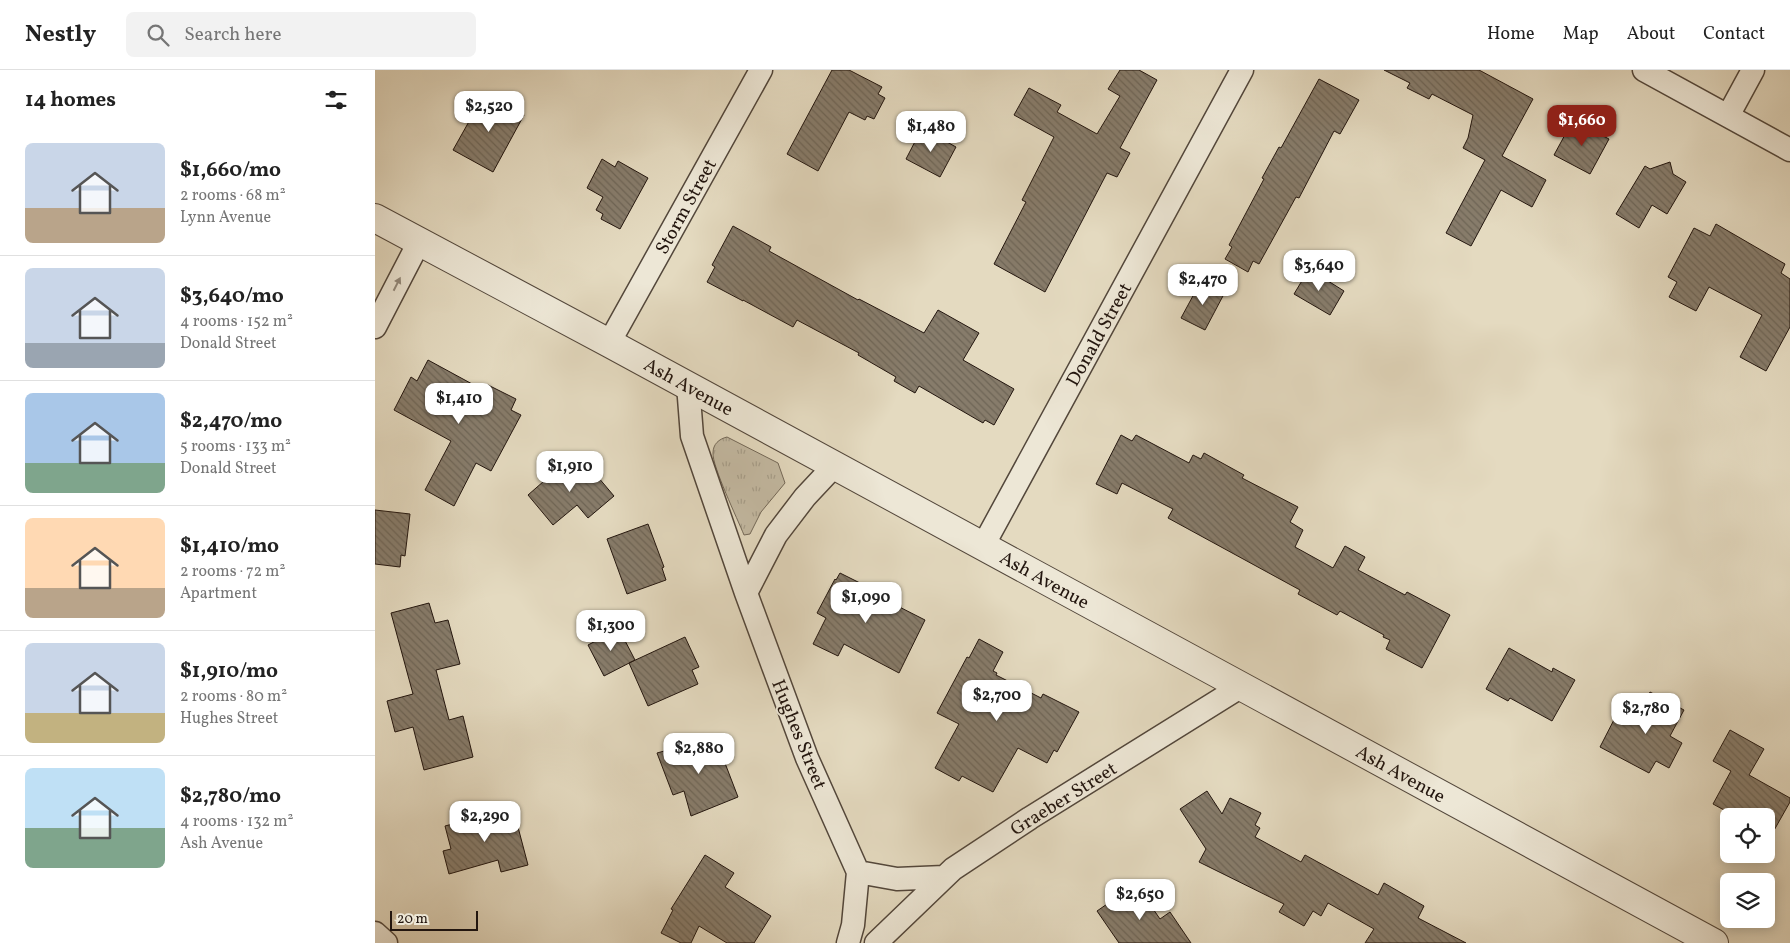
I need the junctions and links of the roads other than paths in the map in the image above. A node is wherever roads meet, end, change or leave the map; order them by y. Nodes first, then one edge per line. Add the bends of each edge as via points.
1 (761, 70) edge
2 (1242, 70) edge
3 (1644, 70) edge
4 (1753, 70) edge
5 (1728, 116) junction
6 (1790, 150) edge
7 (375, 218) edge
8 (419, 242) junction
9 (375, 327) edge
10 (609, 343) junction
11 (688, 385) junction
12 (835, 465) junction
13 (983, 546) junction
14 (746, 593) junction
15 (1242, 686) junction
16 (859, 872) junction
17 (944, 878) junction
18 (375, 933) edge
19 (386, 943) edge
20 (848, 943) edge
21 (876, 943) edge
22 (1714, 943) edge

1 - 10 street, Storm Street
2 - 13 street, Donald Street
3 - 5 street
4 - 5 street
5 - 6 street
7 - 8 street, Ash Avenue
9 -> 8 street
8 - 10 street, Ash Avenue
10 - 11 street, Ash Avenue
11 - 12 street, Ash Avenue
11 - 14 street, Hughes Street via 692,436
12 - 13 street, Ash Avenue
12 - 14 street via 776,535
13 - 15 street, Ash Avenue
14 - 16 street, Hughes Street via 807,758
15 - 17 street, Graeber Street via 1030,818
15 - 22 street, Ash Avenue
16 - 17 street via 897,879
16 - 20 street
17 - 21 street, Graeber Street
18 - 19 street

